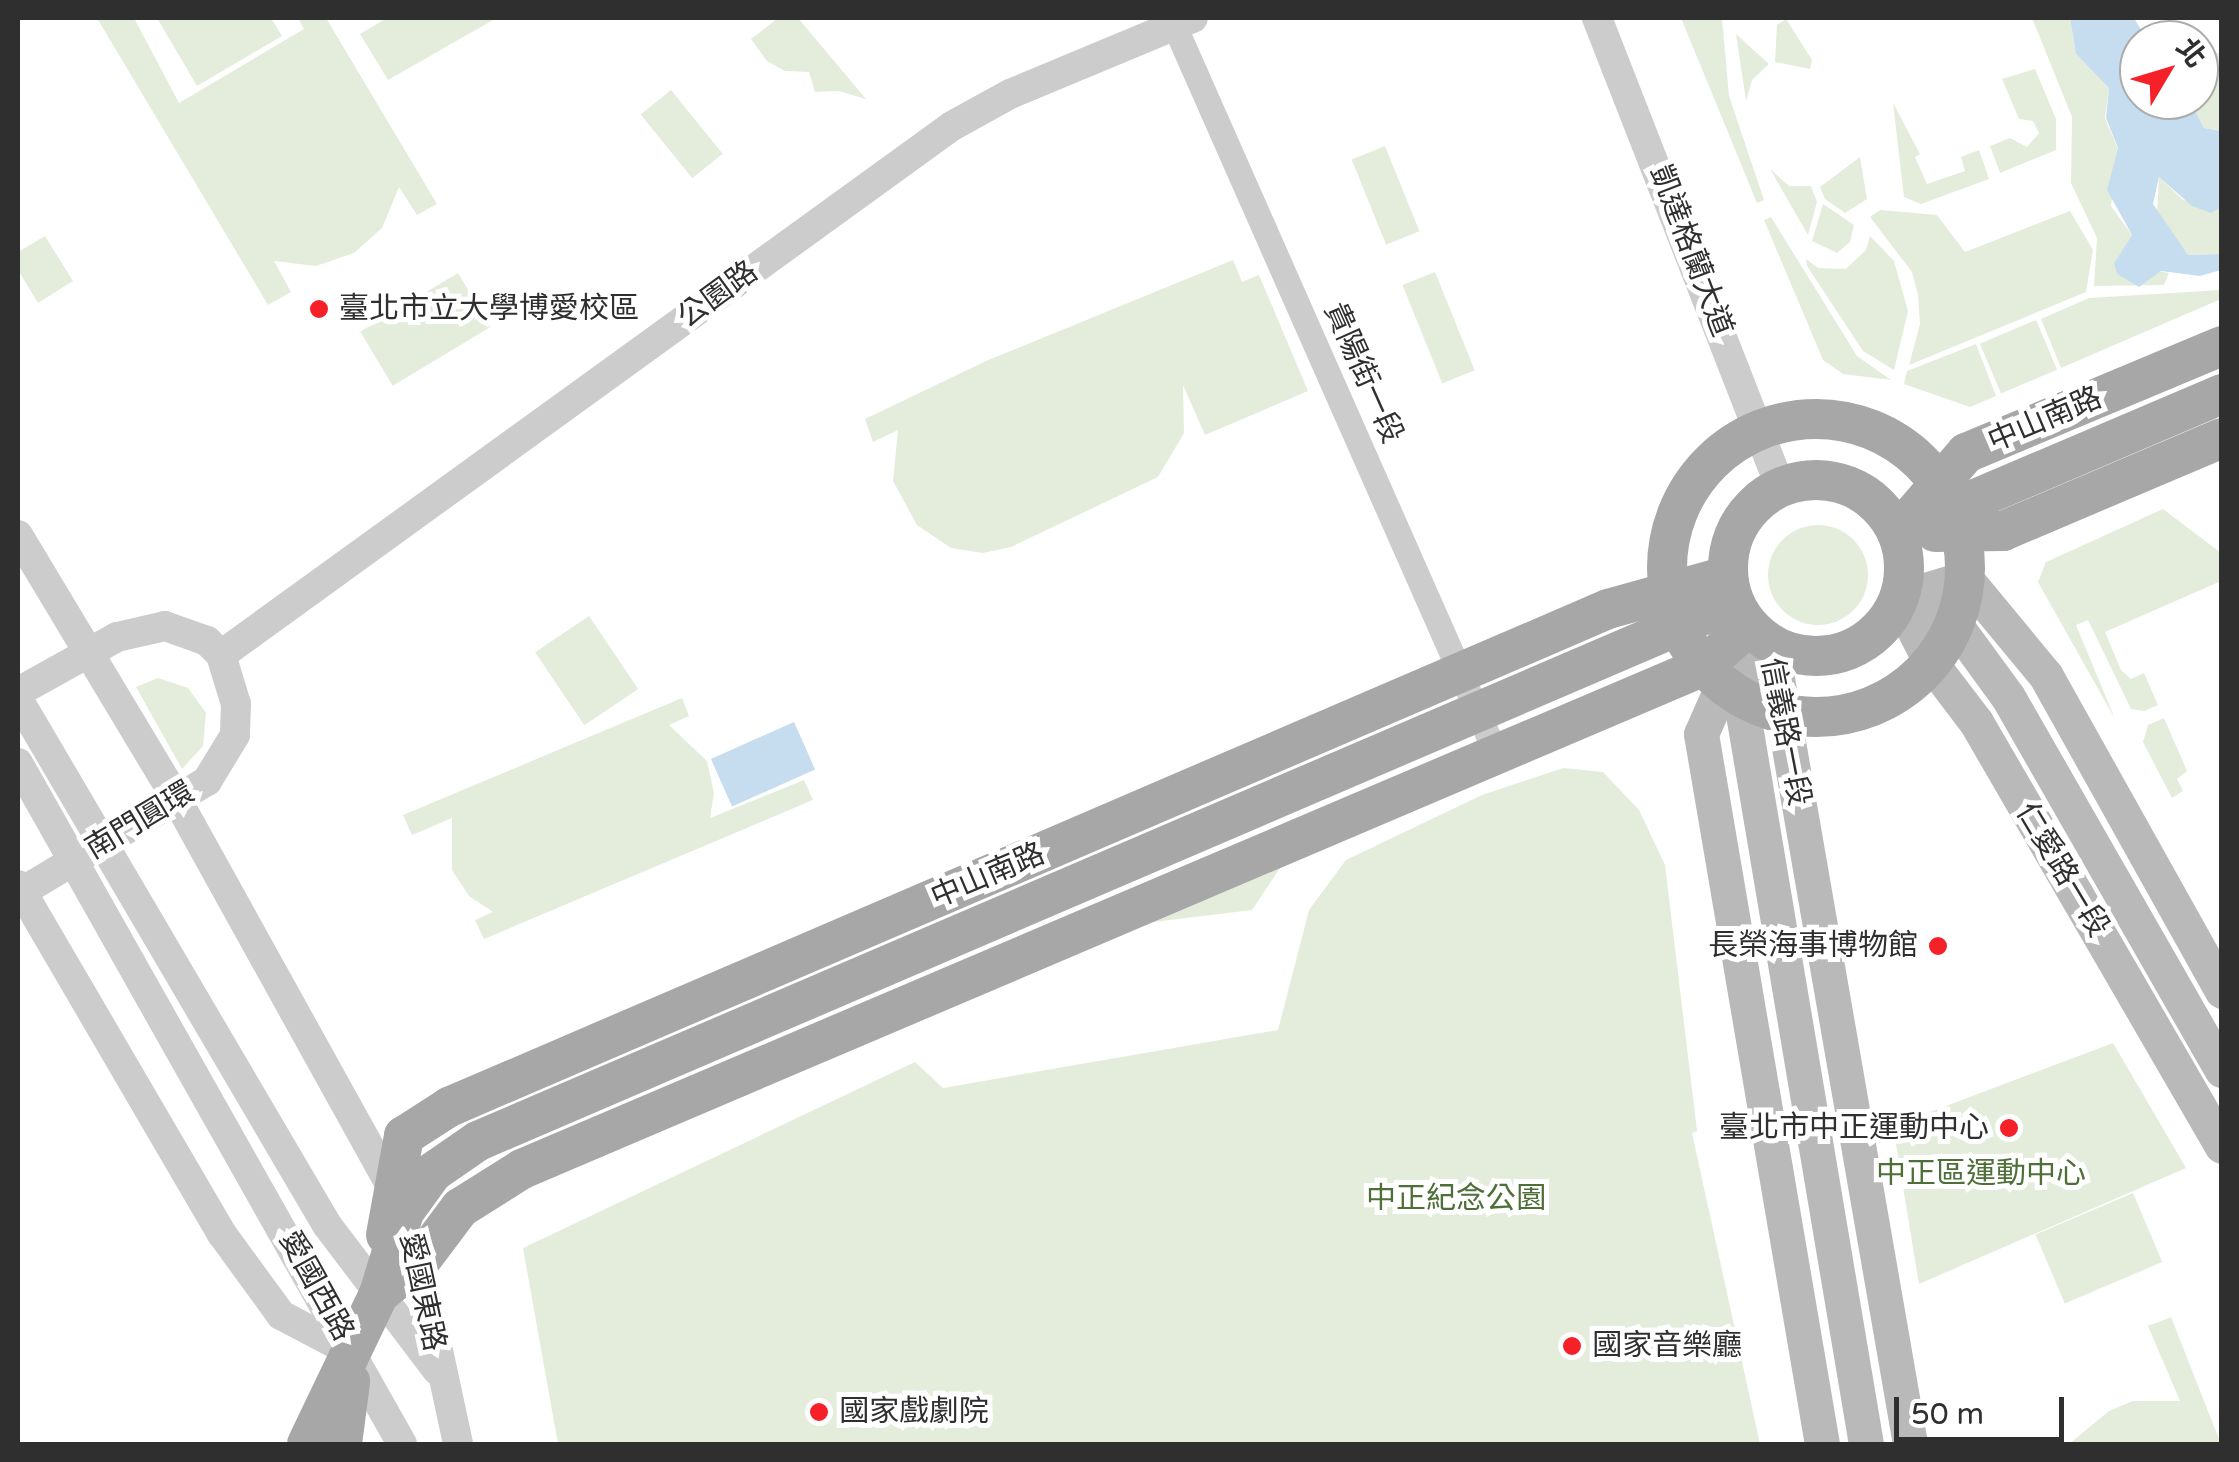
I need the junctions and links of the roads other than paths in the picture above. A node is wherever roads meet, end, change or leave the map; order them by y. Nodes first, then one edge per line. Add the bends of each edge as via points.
1 (1598, 18) edge
2 (1180, 20) edge
3 (2222, 346) edge
4 (2222, 394) edge
5 (1759, 429) junction
6 (2222, 438) edge
7 (1780, 486) junction
8 (1951, 510) junction
9 (1897, 533) junction
10 (18, 535) edge
11 (1964, 578) junction
12 (1670, 588) junction
13 (1898, 598) junction
14 (1745, 612) junction
15 (1954, 623) junction
16 (1679, 626) junction
17 (88, 652) junction
18 (221, 655) junction
19 (1931, 664) junction
20 (1459, 673) junction
21 (1722, 681) junction
22 (18, 695) edge
23 (1476, 711) junction
24 (1783, 713) junction
25 (1496, 754) junction
26 (18, 763) edge
27 (177, 800) junction
28 (102, 843) junction
29 (74, 861) junction
30 (19, 890) edge
31 (2222, 992) edge
32 (2222, 1070) edge
33 (1812, 1130) junction
34 (2222, 1146) edge
35 (1780, 1194) junction
36 (398, 1198) junction
37 (421, 1260) junction
38 (379, 1294) junction
39 (353, 1353) junction
40 (438, 1372) junction
41 (307, 1444) edge
42 (342, 1444) edge
43 (402, 1444) edge
44 (458, 1444) edge
45 (1822, 1444) edge
46 (1866, 1444) edge
47 (1910, 1444) edge

1 - 5 street, 凱達格蘭大道
2 - 18 street, 公園路 via 952,126
2 - 20 street, 貴陽街一段
3 - 8 main road, 中山南路 via 1966,453
4 - 8 main road, 中山南路
5 - 7 street, 凱達格蘭大道
5 - 8 main road via 1825,419 1870,429 1910,453
5 - 12 main road via 1717,456 1687,491 1670,534
6 - 8 main road, 中山南路 via 2003,531
7 - 9 main road via 1807,479 1848,486 1872,500
7 - 14 main road via 1740,522
8 - 9 main road, 中山南路
8 - 11 main road
9 - 13 main road via 1904,560
10 - 17 street
11 - 13 main road
11 - 15 main road
11 - 31 main road via 2046,676
12 - 14 main road, 中山南路
12 - 16 main road
12 - 20 main road, 中山南路
13 - 14 main road via 1884,624 1851,650 1810,656
13 - 15 main road, 仁愛路一段
13 - 19 main road, 仁愛路一段
14 - 16 main road, 中山南路
14 - 21 main road, 中山南路
14 - 24 main road, 信義路一段
15 - 19 main road
15 - 32 main road, 仁愛路一段 via 2012,702
16 - 21 main road
16 - 23 main road, 中山南路
17 - 18 street via 146,626 166,626 207,641
17 - 22 street
17 - 27 street
18 - 27 street, 南門圓環 via 232,676 235,735 223,764
19 - 24 main road via 1875,705 1830,716
19 - 34 main road, 仁愛路一段 via 1972,716
20 - 23 street, 貴陽街一段
20 - 36 main road, 中山南路 via 449,1106 404,1136
21 - 24 main road
21 - 25 main road, 中山南路
21 - 33 main road, 信義路一段
21 - 35 main road, 信義路一段 via 1701,734
22 - 28 street, 愛國西路
23 - 25 street, 貴陽街一段
23 - 36 main road, 中山南路 via 478,1141
24 - 47 main road, 信義路一段
25 - 37 main road, 中山南路 via 522,1168 460,1208
26 - 29 street, 愛國西路
27 - 28 street, 南門圓環
27 - 36 street
28 - 29 street, 南門圓環
28 - 38 street, 愛國西路 via 327,1226
29 - 30 street, 南門圓環
29 - 39 street, 愛國西路
30 - 39 street, 愛國西路 via 234,1250 281,1315
33 - 35 main road via 1796,1180
33 - 46 main road, 信義路一段
35 - 45 main road, 信義路一段
36 - 37 street, 愛國東路
36 - 38 main road, 中山南路
37 - 38 main road, 中山南路
37 - 40 street, 愛國東路
38 - 39 main road, 中山南路
38 - 40 street, 愛國東路
39 - 41 main road
39 - 42 main road
39 - 43 street
40 - 44 street, 愛國東路

